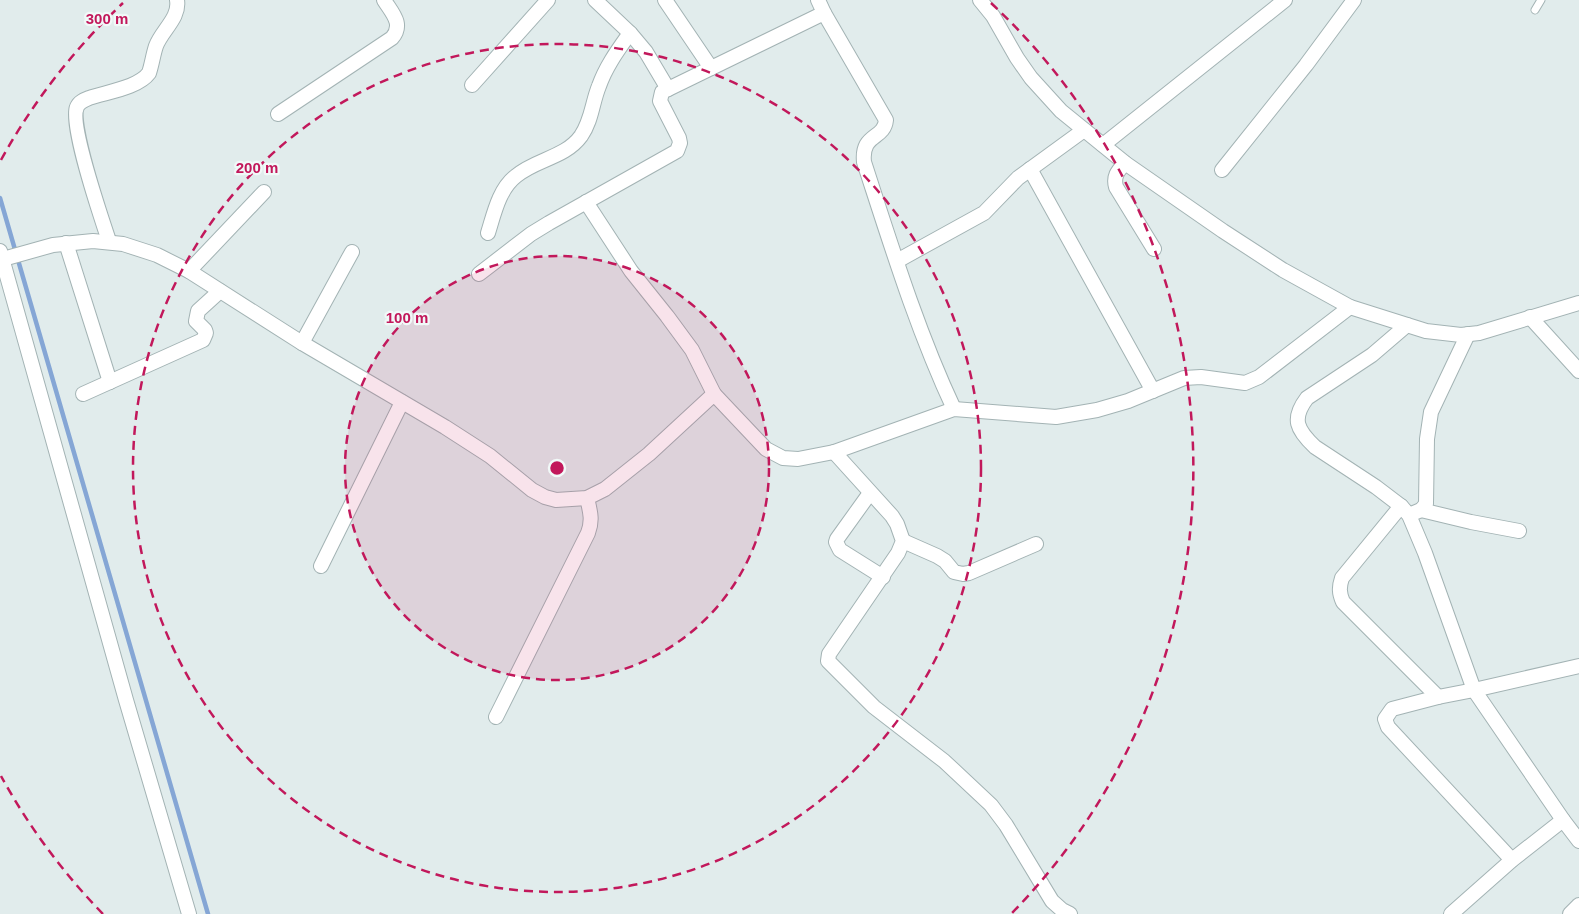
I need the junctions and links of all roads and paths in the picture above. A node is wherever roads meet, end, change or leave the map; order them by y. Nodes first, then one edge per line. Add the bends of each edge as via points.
1 (177, 0) edge
2 (384, 0) edge
3 (548, 0) edge
4 (595, 0) edge
5 (665, 0) edge
6 (818, 0) edge
7 (980, 0) edge
8 (1285, 0) edge
9 (1337, 0) edge
10 (1541, 0) edge
11 (1352, 4) edge
12 (1534, 10) dead end
13 (824, 13) junction
14 (630, 33) junction
15 (711, 68) junction
16 (472, 85) dead end
17 (668, 89) junction
18 (278, 114) dead end
19 (1084, 130) junction
20 (1103, 145) junction
21 (1125, 164) junction
22 (1030, 169) junction
23 (1222, 170) dead end
24 (264, 192) dead end
25 (586, 202) junction
26 (488, 233) dead end
27 (109, 241) junction
28 (66, 243) junction
29 (1154, 249) dead end
30 (352, 252) dead end
31 (7, 256) edge
32 (897, 261) junction
33 (189, 271) junction
34 (479, 274) dead end
35 (220, 291) junction
36 (1579, 303) edge
37 (1350, 307) junction
38 (1530, 317) junction
39 (1407, 325) junction
40 (1468, 334) junction
41 (302, 343) junction
42 (1579, 371) edge
43 (110, 382) junction
44 (1153, 391) junction
45 (83, 394) dead end
46 (714, 394) junction
47 (402, 402) junction
48 (954, 409) junction
49 (834, 452) junction
50 (870, 493) junction
51 (587, 498) junction
52 (1410, 510) junction
53 (1519, 531) dead end
54 (903, 541) junction
55 (1036, 544) dead end
56 (321, 566) dead end
57 (883, 577) junction
58 (1579, 666) edge
59 (1474, 690) junction
60 (1438, 696) junction
61 (496, 717) dead end
62 (1563, 820) junction
63 (1579, 840) edge
64 (1512, 860) junction
65 (188, 914) edge
66 (1070, 914) edge
67 (1452, 914) edge

1 - 27 street via 174,17 159,39 146,77 137,83 88,98 77,107 77,127 90,183
2 - 18 street via 398,25 392,38
3 - 16 street
4 - 14 street
5 - 15 street
6 - 13 street
7 - 19 street via 1030,78
8 - 20 street
9 - 11 street
10 - 12 lane
11 - 23 street
13 - 15 street
13 - 32 street via 886,120 883,128 867,142 863,154
14 - 17 street via 646,52
14 - 26 street via 604,73 590,118 579,138 560,154 516,176 499,201
15 - 17 street
17 - 25 street via 662,92 660,101 679,138 677,152
19 - 20 street
19 - 22 street
20 - 21 street
21 - 29 street via 1114,178 1116,187
21 - 37 street via 1252,251
22 - 32 street via 984,213
22 - 44 street
24 - 33 street
25 - 34 street via 531,234
25 - 46 street via 631,272 692,350
27 - 28 street
27 - 33 street via 142,249
28 - 31 street
28 - 43 street
30 - 41 street
31 - 65 street via 129,709
32 - 48 street via 936,370
33 - 35 street
35 - 41 street
35 - 43 street via 196,314 196,321 206,333 202,340
36 - 38 street
37 - 39 street
37 - 44 street via 1252,382 1192,377 1179,379
38 - 40 street
38 - 42 street
39 - 40 street via 1444,334
39 - 52 street via 1372,355 1307,398 1297,415 1298,426 1314,447
40 - 52 street via 1431,412 1427,438 1428,498 1425,506
41 - 47 street
43 - 45 street
44 - 48 street via 1128,402 1056,417
46 - 49 street via 772,454 798,459
46 - 51 street via 649,454
47 - 51 street via 490,456 545,497 556,500
47 - 56 street
48 - 49 street
49 - 50 street
50 - 54 street via 892,516
50 - 57 street via 836,542 840,550
51 - 61 street via 592,524
52 - 53 street
52 - 59 street
52 - 60 street via 1342,578 1339,590 1343,602
54 - 55 street via 937,556 958,574 969,573
54 - 57 street
57 - 66 street via 829,654 828,661 874,707 944,761 990,805 1006,825 1052,901
58 - 59 street
59 - 60 street
59 - 62 street
60 - 64 street via 1392,709 1385,718 1386,724
62 - 63 street
62 - 64 street
64 - 67 street

